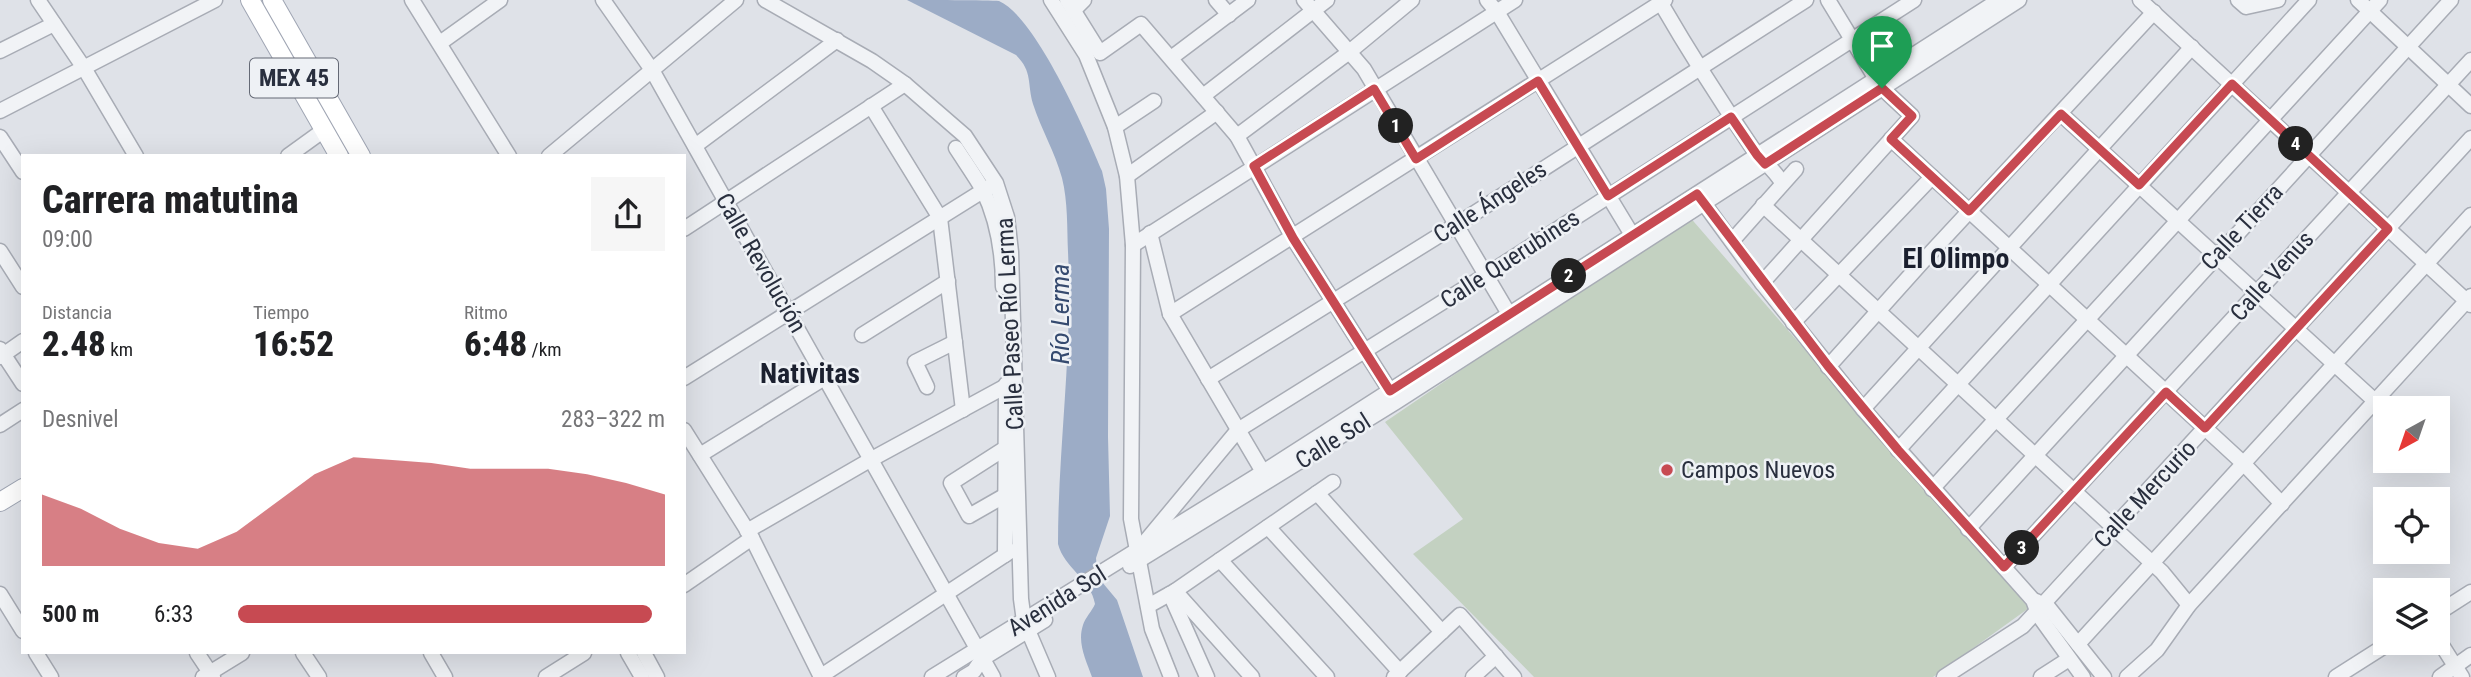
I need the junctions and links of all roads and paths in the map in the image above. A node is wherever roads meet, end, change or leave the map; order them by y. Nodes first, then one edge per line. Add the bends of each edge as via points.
1 (38, 0) edge
2 (215, 0) edge
3 (250, 0) edge
4 (272, 0) edge
5 (412, 0) edge
6 (500, 0) edge
7 (603, 0) edge
8 (736, 0) edge
9 (765, 0) edge
10 (1051, 0) edge
11 (1084, 0) edge
12 (1216, 0) edge
13 (1248, 0) edge
14 (1327, 0) edge
15 (1412, 0) edge
16 (1515, 0) edge
17 (1806, 0) edge
18 (1828, 0) edge
19 (1914, 0) edge
20 (2019, 0) edge
21 (2140, 0) edge
22 (2238, 0) edge
23 (2278, 0) edge
24 (2286, 0) edge
25 (2358, 0) edge
26 (2451, 0) edge
27 (1662, 1) edge
28 (2308, 1) edge
29 (2001, 2) edge
30 (1070, 5) edge
31 (1309, 5) edge
32 (190, 6) edge
33 (1492, 6) edge
34 (2375, 6) edge
35 (2154, 12) junction
36 (1229, 15) junction
37 (54, 24) junction
38 (837, 40) junction
39 (1852, 40) junction
40 (440, 43) junction
41 (2192, 47) junction
42 (2408, 47) junction
43 (0, 51) edge
44 (1348, 53) junction
45 (1171, 58) junction
46 (2471, 60) edge
47 (84, 68) junction
48 (1700, 68) junction
49 (652, 70) junction
50 (1538, 81) junction
51 (905, 84) junction
52 (1879, 84) junction
53 (2232, 84) junction
54 (2448, 85) junction
55 (1374, 89) junction
56 (1203, 96) junction
57 (1154, 100) dead end
58 (872, 106) junction
59 (2471, 106) edge
60 (0, 111) edge
61 (1217, 111) junction
62 (2061, 114) junction
63 (1731, 117) junction
64 (2270, 120) junction
65 (1115, 127) junction
66 (324, 130) junction
67 (0, 136) edge
68 (1237, 136) junction
69 (2471, 138) edge
70 (1891, 139) junction
71 (695, 146) junction
72 (1577, 146) junction
73 (956, 148) dead end
74 (2099, 149) junction
75 (135, 154) edge
76 (291, 154) edge
77 (338, 154) edge
78 (360, 154) edge
79 (508, 154) edge
80 (551, 154) edge
81 (2309, 156) junction
82 (1416, 159) junction
83 (1761, 160) junction
84 (1254, 166) junction
85 (1796, 169) dead end
86 (21, 170) edge
87 (1127, 176) junction
88 (1932, 177) junction
89 (996, 183) junction
90 (1782, 183) junction
91 (2139, 185) junction
92 (983, 191) junction
93 (2348, 192) junction
94 (1608, 196) junction
95 (1700, 199) junction
96 (726, 201) junction
97 (1763, 205) junction
98 (1969, 211) junction
99 (2471, 215) edge
100 (940, 218) junction
101 (2178, 221) junction
102 (1455, 225) junction
103 (686, 228) edge
104 (2388, 229) junction
105 (1150, 233) junction
106 (1293, 238) junction
107 (1636, 240) junction
108 (1801, 240) junction
109 (1732, 241) junction
110 (1133, 245) junction
111 (2009, 248) junction
112 (0, 251) edge
113 (2216, 256) junction
114 (2427, 264) junction
115 (1486, 275) junction
116 (1839, 275) junction
117 (948, 281) junction
118 (1762, 283) junction
119 (2048, 283) junction
120 (21, 285) edge
121 (2257, 293) junction
122 (1333, 301) junction
123 (2469, 301) edge
124 (1877, 311) junction
125 (790, 312) junction
126 (1170, 314) junction
127 (1509, 314) junction
128 (2088, 320) junction
129 (1793, 323) junction
130 (2296, 329) junction
131 (862, 335) dead end
132 (21, 342) edge
133 (955, 342) junction
134 (1918, 348) junction
135 (1364, 351) junction
136 (1, 353) edge
137 (2125, 355) junction
138 (2335, 364) junction
139 (1828, 366) junction
140 (686, 377) edge
141 (826, 377) junction
142 (1208, 379) junction
143 (21, 381) edge
144 (1956, 384) junction
145 (1006, 386) junction
146 (927, 387) dead end
147 (2166, 392) junction
148 (1393, 396) junction
149 (2380, 396) edge
150 (2373, 399) edge
151 (2373, 403) edge
152 (1863, 409) junction
153 (963, 410) junction
154 (21, 411) edge
155 (1996, 421) junction
156 (0, 425) edge
157 (2205, 428) junction
158 (1238, 430) junction
159 (686, 433) edge
160 (1004, 449) junction
161 (1898, 450) junction
162 (700, 455) junction
163 (2033, 455) junction
164 (870, 460) junction
165 (2243, 463) junction
166 (1264, 472) junction
167 (1333, 482) dead end
168 (21, 489) edge
169 (1932, 489) junction
170 (2074, 492) junction
171 (1317, 494) junction
172 (1004, 496) junction
173 (0, 502) edge
174 (21, 502) edge
175 (2282, 504) junction
176 (0, 514) edge
177 (1268, 527) junction
178 (1968, 528) junction
179 (2113, 529) junction
180 (750, 534) junction
181 (1133, 559) junction
182 (1220, 560) junction
183 (2151, 564) junction
184 (2004, 567) junction
185 (686, 583) edge
186 (1173, 592) junction
187 (2471, 592) edge
188 (0, 594) edge
189 (946, 594) junction
190 (2038, 605) junction
191 (2189, 605) junction
192 (2450, 605) edge
193 (1148, 607) junction
194 (1025, 626) junction
195 (21, 628) edge
196 (1442, 632) junction
197 (2078, 644) junction
198 (2373, 653) edge
199 (37, 654) edge
200 (198, 654) edge
201 (241, 654) edge
202 (304, 654) edge
203 (432, 654) edge
204 (582, 654) edge
205 (629, 654) edge
206 (645, 654) edge
207 (980, 654) junction
208 (2448, 655) edge
209 (2471, 655) edge
210 (2069, 659) junction
211 (1502, 669) edge
212 (2458, 671) edge
213 (1397, 674) edge
214 (209, 676) edge
215 (51, 677) edge
216 (319, 677) edge
217 (445, 677) edge
218 (546, 677) edge
219 (642, 677) edge
220 (657, 677) edge
221 (821, 677) edge
222 (932, 677) edge
223 (964, 677) edge
224 (993, 677) edge
225 (1048, 677) edge
226 (1171, 677) edge
227 (1207, 677) edge
228 (1252, 677) edge
229 (1327, 677) edge
230 (1473, 677) edge
231 (1944, 677) edge
232 (2041, 677) edge
233 (2083, 677) edge
234 (2104, 677) edge
235 (2127, 677) edge
236 (2336, 677) edge
237 (2440, 677) edge

1 - 37 street
2 - 32 street
3 - 66 main road, MEX 45
4 - 78 main road, MEX 45
5 - 40 street
6 - 40 street
7 - 49 street, Calle Revolución
8 - 49 street
9 - 38 street, Calle Paseo Río Lerma
10 - 65 street via 1086,55
11 - 30 street
12 - 36 street
13 - 36 street
14 - 31 street
15 - 44 street
16 - 33 street
17 - 48 street, Calle Ángeles
18 - 39 street
19 - 39 street, Calle Querubines
20 - 29 street, Calle Sol
21 - 35 street
22 - 23 street via 2246,7
24 - 28 street
25 - 34 street
26 - 42 street, Calle Tierra
27 - 48 street
27 - 50 street
28 - 53 street
29 - 52 street, Calle Sol
30 - 45 street via 1100,53 1141,24
31 - 44 street
31 - 56 street
32 - 47 street
33 - 50 street
33 - 55 street
34 - 42 street
34 - 64 street
35 - 41 street
35 - 62 street
36 - 45 street
37 - 43 street
37 - 47 street
38 - 51 street, Calle Paseo Río Lerma
38 - 71 street
39 - 52 street
39 - 63 street, Calle Querubines
40 - 79 street
41 - 53 street
41 - 74 street
42 - 54 street
42 - 81 street, Calle Tierra
44 - 55 street via 1364,69
44 - 68 street
45 - 56 street
46 - 54 street, Calle Venus
47 - 60 street
47 - 75 street
48 - 63 street
48 - 72 street, Calle Ángeles
49 - 71 street, Calle Revolución
49 - 80 street
50 - 72 street
50 - 82 street
51 - 58 street
51 - 89 street, Calle Paseo Río Lerma via 965,136
52 - 70 street via 1912,116
52 - 83 street, Calle Sol
53 - 64 street
53 - 91 street
54 - 59 street
54 - 93 street, Calle Venus
55 - 82 street
55 - 84 street
56 - 61 street
57 - 65 street
58 - 96 street
58 - 100 street
61 - 68 street
61 - 87 street
62 - 74 street
62 - 98 street
63 - 83 street
63 - 94 street, Calle Querubines
64 - 81 street
64 - 101 street
65 - 87 street
66 - 76 street
66 - 77 main road, MEX 45
67 - 86 street
68 - 84 street
69 - 104 street, Calle Mercurio
70 - 88 street
70 - 108 street
71 - 96 street, Calle Revolución
72 - 94 street
72 - 102 street, Calle Ángeles
73 - 92 street
74 - 91 street
74 - 111 street
81 - 93 street
81 - 113 street, Calle Tierra
82 - 102 street
82 - 106 street
83 - 90 street
83 - 95 street, Calle Sol
84 - 105 street
84 - 106 street
85 - 90 street
87 - 110 street
88 - 98 street
88 - 116 street
89 - 92 street
89 - 194 street, Calle Paseo Río Lerma via 1012,252 1018,546
90 - 97 street
91 - 101 street
91 - 119 street
92 - 100 street
92 - 145 street via 1001,257
93 - 104 street
93 - 121 street, Calle Venus
94 - 107 street
94 - 115 street, Calle Querubines
95 - 107 street, Calle Sol
95 - 109 street
96 - 103 street
96 - 125 street, Calle Revolución
97 - 108 street
97 - 109 street
98 - 111 street
98 - 124 street
99 - 114 street
100 - 117 street
100 - 125 street
101 - 113 street
101 - 128 street
102 - 115 street
102 - 122 street, Calle Ángeles
104 - 114 street
104 - 130 street, Calle Mercurio
105 - 110 street
105 - 126 street
106 - 122 street
106 - 126 street
107 - 127 street, Calle Sol
107 - 148 street, Calle Sol
108 - 116 street
108 - 118 street
109 - 118 street
110 - 181 street
111 - 119 street
111 - 134 street
112 - 120 street
113 - 121 street
113 - 137 street, Calle Tierra
114 - 123 street
114 - 138 street
115 - 127 street
115 - 135 street, Calle Querubines
116 - 124 street
116 - 129 street
117 - 131 street
117 - 133 street
118 - 129 street
119 - 128 street
119 - 144 street
121 - 130 street
121 - 147 street, Calle Venus
122 - 135 street
122 - 142 street, Calle Ángeles
123 - 149 street
124 - 134 street
124 - 139 street
125 - 140 street
125 - 141 street, Calle Revolución
126 - 142 street
127 - 148 street, Calle Sol
128 - 137 street
128 - 155 street
129 - 139 street
130 - 138 street
130 - 157 street, Calle Mercurio
132 - 136 street
133 - 146 street via 915,362
133 - 153 street
134 - 144 street
134 - 152 street
135 - 148 street
135 - 158 street, Calle Querubines
136 - 143 street
137 - 147 street
137 - 163 street, Calle Tierra
138 - 150 street
138 - 165 street
139 - 152 street
141 - 162 street
141 - 164 street, Calle Revolución
142 - 158 street
144 - 155 street
144 - 161 street
145 - 153 street
145 - 160 street
147 - 157 street
147 - 170 street, Calle Venus
148 - 166 street, Calle Sol
148 - 181 street, Calle Sol
151 - 175 street
152 - 161 street
153 - 164 street
154 - 156 street
155 - 163 street
155 - 169 street
157 - 165 street
157 - 179 street, Calle Mercurio
158 - 166 street
158 - 181 street, Calle Querubines
159 - 162 street
160 - 172 street
160 - 172 street via 951,483 969,516
161 - 169 street
162 - 180 street
163 - 170 street
163 - 178 street, Calle Tierra
164 - 180 street
164 - 189 street, Calle Revolución
165 - 175 street
165 - 183 street
166 - 181 street, Calle Sol
167 - 171 street
168 - 173 main road
169 - 178 street
170 - 179 street
170 - 184 street, Calle Venus
171 - 177 street
171 - 196 street
172 - 189 street via 1008,553
174 - 176 main road
175 - 191 street
177 - 182 street
177 - 213 street
178 - 184 street
179 - 183 street
179 - 190 street, Calle Mercurio
180 - 185 street
180 - 221 street
181 - 193 street
181 - 194 street, Avenida Sol
182 - 186 street
182 - 229 street
183 - 191 street via 2173,582
183 - 197 street
184 - 190 street
186 - 193 street
186 - 227 street
186 - 228 street
187 - 192 street
188 - 195 street
189 - 207 street, Calle Revolución
189 - 221 street
190 - 197 street
190 - 210 street
190 - 231 street, Calle Mercurio via 2008,637
191 - 235 street via 2157,650
193 - 226 street
194 - 207 street, Avenida Sol
194 - 225 street, Calle Paseo Río Lerma
196 - 211 street via 1460,615
196 - 213 street
197 - 234 street
198 - 236 street
199 - 215 street
200 - 214 street
201 - 214 street
202 - 216 street
203 - 217 street
204 - 218 street
205 - 219 street
206 - 220 street
207 - 222 street
207 - 223 street via 974,671
207 - 224 street, Calle Revolución
208 - 212 street
209 - 212 street
210 - 232 street
210 - 233 street
211 - 230 street
212 - 237 street

